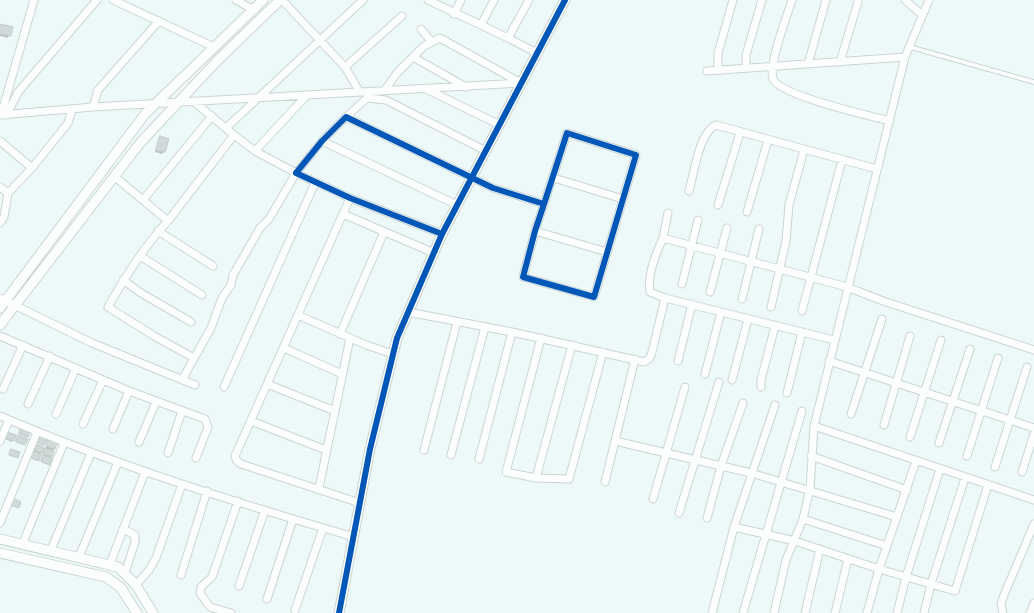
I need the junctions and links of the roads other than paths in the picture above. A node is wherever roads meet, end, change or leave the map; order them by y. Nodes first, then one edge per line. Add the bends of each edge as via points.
1 (34, 0) edge
2 (96, 0) edge
3 (113, 0) edge
4 (236, 0) edge
5 (263, 0) edge
6 (281, 0) edge
7 (363, 0) edge
8 (428, 0) edge
9 (461, 0) edge
10 (494, 0) edge
11 (529, 0) edge
12 (565, 0) edge
13 (733, 0) edge
14 (762, 0) edge
15 (792, 0) edge
16 (826, 0) edge
17 (905, 0) edge
18 (929, 0) edge
19 (858, 2) dead end
20 (254, 10) junction
21 (454, 14) junction
22 (922, 15) junction
23 (402, 16) dead end
24 (158, 21) junction
25 (481, 25) junction
26 (421, 29) dead end
27 (508, 38) junction
28 (321, 40) junction
29 (431, 41) junction
30 (214, 47) junction
31 (910, 47) junction
32 (537, 53) junction
33 (413, 57) junction
34 (905, 57) junction
35 (840, 62) junction
36 (808, 64) junction
37 (345, 67) junction
38 (772, 67) junction
39 (746, 68) junction
40 (707, 70) dead end
41 (718, 70) junction
42 (1034, 82) edge
43 (521, 83) junction
44 (466, 87) junction
45 (425, 88) junction
46 (385, 90) junction
47 (359, 91) junction
48 (306, 96) junction
49 (258, 98) junction
50 (193, 101) junction
51 (178, 102) junction
52 (155, 104) junction
53 (93, 107) junction
54 (72, 109) junction
55 (2, 115) edge
56 (212, 116) junction
57 (346, 117) junction
58 (890, 121) junction
59 (500, 125) junction
60 (226, 128) junction
61 (740, 133) junction
62 (234, 135) junction
63 (768, 140) junction
64 (0, 141) edge
65 (322, 141) junction
66 (804, 150) junction
67 (255, 151) junction
68 (486, 151) junction
69 (842, 160) junction
70 (32, 168) junction
71 (877, 170) junction
72 (296, 173) junction
73 (114, 176) junction
74 (472, 178) junction
75 (554, 178) junction
76 (315, 183) junction
77 (0, 187) edge
78 (689, 192) dead end
79 (8, 193) junction
80 (350, 198) junction
81 (623, 199) junction
82 (143, 200) junction
83 (544, 204) junction
84 (457, 205) junction
85 (718, 205) dead end
86 (747, 212) dead end
87 (668, 213) dead end
88 (343, 214) junction
89 (168, 220) junction
90 (698, 220) dead end
91 (0, 223) edge
92 (727, 228) dead end
93 (758, 229) dead end
94 (158, 231) junction
95 (535, 231) junction
96 (384, 232) junction
97 (442, 234) junction
98 (663, 238) junction
99 (692, 245) junction
100 (607, 252) junction
101 (434, 253) junction
102 (720, 253) junction
103 (140, 256) junction
104 (750, 262) junction
105 (212, 266) dead end
106 (779, 269) junction
107 (810, 277) junction
108 (123, 280) junction
109 (682, 284) dead end
110 (847, 287) junction
111 (710, 292) dead end
112 (202, 295) dead end
113 (665, 298) junction
114 (742, 299) dead end
115 (2, 302) edge
116 (692, 304) junction
117 (15, 306) junction
118 (771, 307) dead end
119 (802, 311) dead end
120 (408, 312) junction
121 (721, 312) junction
122 (298, 315) junction
123 (748, 319) junction
124 (882, 319) dead end
125 (191, 322) dead end
126 (457, 322) junction
127 (0, 325) edge
128 (775, 326) junction
129 (485, 327) junction
130 (512, 332) junction
131 (802, 332) junction
132 (340, 334) junction
133 (0, 336) edge
134 (910, 336) dead end
135 (350, 338) junction
136 (541, 338) junction
137 (834, 340) junction
138 (941, 340) dead end
139 (572, 345) junction
140 (23, 346) junction
141 (284, 348) junction
142 (970, 349) dead end
143 (1034, 350) edge
144 (603, 352) junction
145 (393, 354) junction
146 (50, 356) junction
147 (194, 358) junction
148 (998, 358) dead end
149 (635, 359) junction
150 (678, 361) dead end
151 (829, 361) junction
152 (1027, 367) dead end
153 (76, 368) junction
154 (865, 372) junction
155 (342, 374) junction
156 (705, 374) dead end
157 (103, 380) junction
158 (182, 380) junction
159 (732, 380) dead end
160 (719, 382) dead end
161 (896, 382) junction
162 (267, 384) junction
163 (195, 385) dead end
164 (224, 387) dead end
165 (685, 387) dead end
166 (762, 387) dead end
167 (3, 389) dead end
168 (129, 391) junction
169 (925, 392) junction
170 (787, 393) dead end
171 (952, 400) junction
172 (156, 402) junction
173 (742, 403) dead end
174 (28, 404) dead end
175 (775, 405) dead end
176 (981, 410) junction
177 (182, 411) junction
178 (335, 411) junction
179 (802, 411) dead end
180 (56, 414) dead end
181 (851, 414) dead end
182 (0, 416) edge
183 (9, 420) junction
184 (1010, 420) junction
185 (251, 421) junction
186 (83, 424) dead end
187 (884, 425) dead end
188 (814, 426) junction
189 (1034, 428) edge
190 (113, 429) dead end
191 (38, 432) junction
192 (1034, 434) edge
193 (910, 436) dead end
194 (0, 441) edge
195 (615, 441) junction
196 (139, 442) dead end
197 (64, 443) junction
198 (939, 443) dead end
199 (326, 450) junction
200 (424, 450) dead end
201 (666, 452) junction
202 (91, 453) junction
203 (168, 453) dead end
204 (451, 455) dead end
205 (811, 456) junction
206 (967, 456) dead end
207 (196, 458) dead end
208 (479, 459) dead end
209 (694, 460) junction
210 (916, 461) junction
211 (118, 462) junction
212 (722, 466) junction
213 (995, 467) dead end
214 (940, 469) junction
215 (145, 472) junction
216 (1022, 472) dead end
217 (751, 473) junction
218 (536, 478) junction
219 (965, 478) junction
220 (780, 481) junction
221 (605, 482) dead end
222 (182, 484) junction
223 (988, 485) junction
224 (319, 488) junction
225 (810, 489) junction
226 (907, 490) junction
227 (207, 491) junction
228 (653, 499) dead end
229 (1034, 499) edge
230 (238, 501) junction
231 (360, 503) junction
232 (265, 510) junction
233 (679, 513) dead end
234 (897, 517) junction
235 (707, 518) dead end
236 (293, 519) junction
237 (803, 519) junction
238 (0, 523) edge
239 (1034, 524) edge
240 (734, 527) junction
241 (323, 528) junction
242 (124, 529) junction
243 (764, 536) junction
244 (354, 537) junction
245 (0, 539) edge
246 (794, 542) junction
247 (22, 545) junction
248 (887, 546) junction
249 (820, 549) junction
250 (51, 550) junction
251 (0, 553) edge
252 (79, 557) junction
253 (848, 559) junction
254 (95, 561) junction
255 (110, 564) junction
256 (879, 569) junction
257 (125, 573) junction
258 (91, 574) junction
259 (181, 575) dead end
260 (906, 577) junction
261 (136, 584) junction
262 (931, 584) junction
263 (239, 586) dead end
264 (267, 599) dead end
265 (1034, 603) edge
266 (212, 610) edge
267 (295, 610) dead end
268 (137, 613) edge
269 (153, 613) edge
270 (231, 613) edge
271 (339, 613) edge
272 (712, 613) edge
273 (743, 613) edge
274 (774, 613) edge
275 (805, 613) edge
276 (835, 613) edge
277 (867, 613) edge
278 (897, 613) edge
279 (924, 613) edge
280 (1003, 613) edge
281 (1030, 613) edge

1 - 55 street
2 - 55 street via 19,91
3 - 24 street
4 - 20 street
5 - 20 street
6 - 28 street
6 - 51 street
7 - 28 street
8 - 21 street
9 - 21 street
10 - 25 street
11 - 27 street
12 - 32 street
13 - 41 street via 718,52
14 - 39 street via 746,55
15 - 38 street
16 - 36 street
17 - 22 street
18 - 22 street
19 - 35 street
20 - 30 street
21 - 25 street
22 - 31 street
23 - 37 street
24 - 30 street
24 - 53 street via 98,90
25 - 27 street
26 - 29 street
27 - 32 street
28 - 37 street
28 - 49 street
29 - 33 street
29 - 43 street via 440,38
30 - 52 street
31 - 34 street
31 - 42 lane
32 - 43 street
33 - 44 street
33 - 46 street
34 - 35 street
34 - 58 street
35 - 36 street
36 - 38 street
37 - 47 street
38 - 39 street
38 - 58 street via 773,79 777,85 790,92
39 - 41 street
40 - 41 street
43 - 44 street
43 - 59 street
44 - 45 street
45 - 46 street
45 - 59 street
46 - 47 street
47 - 48 street
48 - 49 street
48 - 67 street
49 - 50 street
49 - 60 street
50 - 51 street
50 - 56 street
51 - 52 street
51 - 73 street
52 - 53 street
52 - 115 street
53 - 54 street
54 - 55 street
54 - 70 street via 68,123
56 - 60 street
56 - 82 street
57 - 65 street
57 - 68 street via 367,98 386,100
57 - 74 street
58 - 71 street
59 - 68 street
60 - 62 street
61 - 63 street
61 - 78 street via 716,125 711,127 703,141
61 - 85 street
62 - 67 street
62 - 89 street
63 - 66 street
63 - 86 street
64 - 70 street
65 - 72 street
65 - 84 street
66 - 69 street
66 - 106 street via 788,205 788,230
67 - 72 street
68 - 74 street
69 - 71 street
69 - 107 street
70 - 79 street
71 - 110 street
72 - 76 street
72 - 147 street via 233,275 232,285 222,298 211,328
73 - 82 street
73 - 117 street
74 - 83 street via 493,188
74 - 84 street
75 - 81 street
75 - 81 street via 567,133 636,155
75 - 83 street
76 - 80 street
76 - 164 street
77 - 79 street
79 - 91 street via 4,216
80 - 88 street
80 - 97 street
81 - 100 street
82 - 89 street
83 - 95 street
84 - 97 street
87 - 98 street
88 - 96 street
88 - 122 street
89 - 94 street
90 - 99 street
92 - 102 street
93 - 104 street
94 - 103 street
94 - 105 street
95 - 100 street
95 - 100 street via 523,277 594,297
96 - 101 street
96 - 132 street
97 - 101 street
98 - 99 street
98 - 113 street via 656,252 648,285 650,292
99 - 102 street
99 - 109 street
101 - 120 street
102 - 104 street
102 - 111 street
103 - 108 street
103 - 112 street
104 - 106 street
104 - 114 street
106 - 107 street
106 - 118 street
107 - 110 street
107 - 119 street
108 - 125 street
108 - 147 street via 108,307
110 - 137 street
110 - 143 street
113 - 116 street
113 - 149 street via 650,358 644,362
115 - 117 street
116 - 121 street
116 - 150 street
117 - 127 street
117 - 158 street via 92,343
120 - 126 street
120 - 145 street
121 - 123 street
121 - 156 street
122 - 132 street
122 - 141 street
123 - 128 street
123 - 159 street
124 - 154 street
126 - 129 street
126 - 200 street
128 - 131 street
128 - 166 street via 760,380
129 - 130 street
129 - 204 street
130 - 136 street
130 - 208 street
131 - 137 street
131 - 170 street
132 - 135 street
133 - 140 street
134 - 161 street
135 - 145 street
135 - 155 street
136 - 139 street
136 - 218 street via 506,472
137 - 151 street
138 - 169 street
139 - 144 street
139 - 218 street
140 - 146 street
140 - 167 street
141 - 155 street
141 - 162 street
142 - 171 street
144 - 149 street
144 - 218 street via 571,477 567,480
145 - 231 street
146 - 153 street
146 - 174 street
147 - 158 street
148 - 176 street
149 - 195 street
151 - 154 street
151 - 188 street
152 - 184 street
153 - 157 street
153 - 180 street
154 - 161 street
154 - 181 street
155 - 178 street
157 - 168 street
157 - 186 street
158 - 163 street
160 - 209 street
161 - 169 street
161 - 187 street
162 - 178 street
162 - 185 street
165 - 201 street
168 - 172 street
168 - 190 street
169 - 171 street
169 - 193 street
171 - 176 street
171 - 198 street
172 - 177 street
172 - 196 street
173 - 212 street
175 - 217 street
176 - 184 street
176 - 206 street
177 - 203 street
177 - 207 street via 205,419 208,427
178 - 199 street
179 - 220 street
182 - 183 street
183 - 191 street
183 - 194 street
184 - 189 street
184 - 213 street
185 - 199 street
185 - 224 street via 235,456 237,461
188 - 205 street
188 - 210 street
191 - 197 street
191 - 238 street
192 - 216 street
195 - 201 street
195 - 221 street
197 - 202 street
197 - 247 street
199 - 224 street
201 - 209 street
201 - 228 street
202 - 211 street
202 - 250 street
205 - 225 street
205 - 226 street
209 - 212 street
209 - 233 street
210 - 214 street
210 - 226 street
211 - 215 street
211 - 252 street
212 - 217 street
212 - 235 street
214 - 219 street
214 - 260 street
215 - 222 street
215 - 242 street
217 - 220 street
217 - 240 street
219 - 223 street
219 - 262 street
220 - 225 street
220 - 243 street
222 - 227 street
222 - 261 street via 156,558
223 - 229 street
223 - 262 street via 955,590
224 - 231 street
225 - 234 street
225 - 237 street
226 - 234 street
227 - 230 street
227 - 259 street
230 - 232 street
230 - 266 street via 212,577 201,587 200,593
231 - 244 street
232 - 236 street
232 - 263 street
234 - 248 street
236 - 241 street
236 - 264 street
237 - 246 street
237 - 248 street
239 - 280 street via 1004,595 1001,604
240 - 243 street
240 - 272 street
241 - 244 street
241 - 267 street
242 - 255 street
242 - 257 street via 135,535 136,542
243 - 246 street
243 - 273 street
244 - 271 street
245 - 247 street
246 - 249 street
246 - 274 street via 786,560
247 - 250 street
248 - 256 street
249 - 253 street
249 - 275 street
250 - 252 street
251 - 258 street
252 - 254 street
253 - 256 street
253 - 276 street
254 - 255 street
254 - 258 street
255 - 257 street
256 - 260 street
256 - 277 street
257 - 261 street
258 - 268 street via 106,577 121,588
260 - 262 street
260 - 278 street
261 - 269 street
262 - 279 street
265 - 281 street
266 - 270 street

